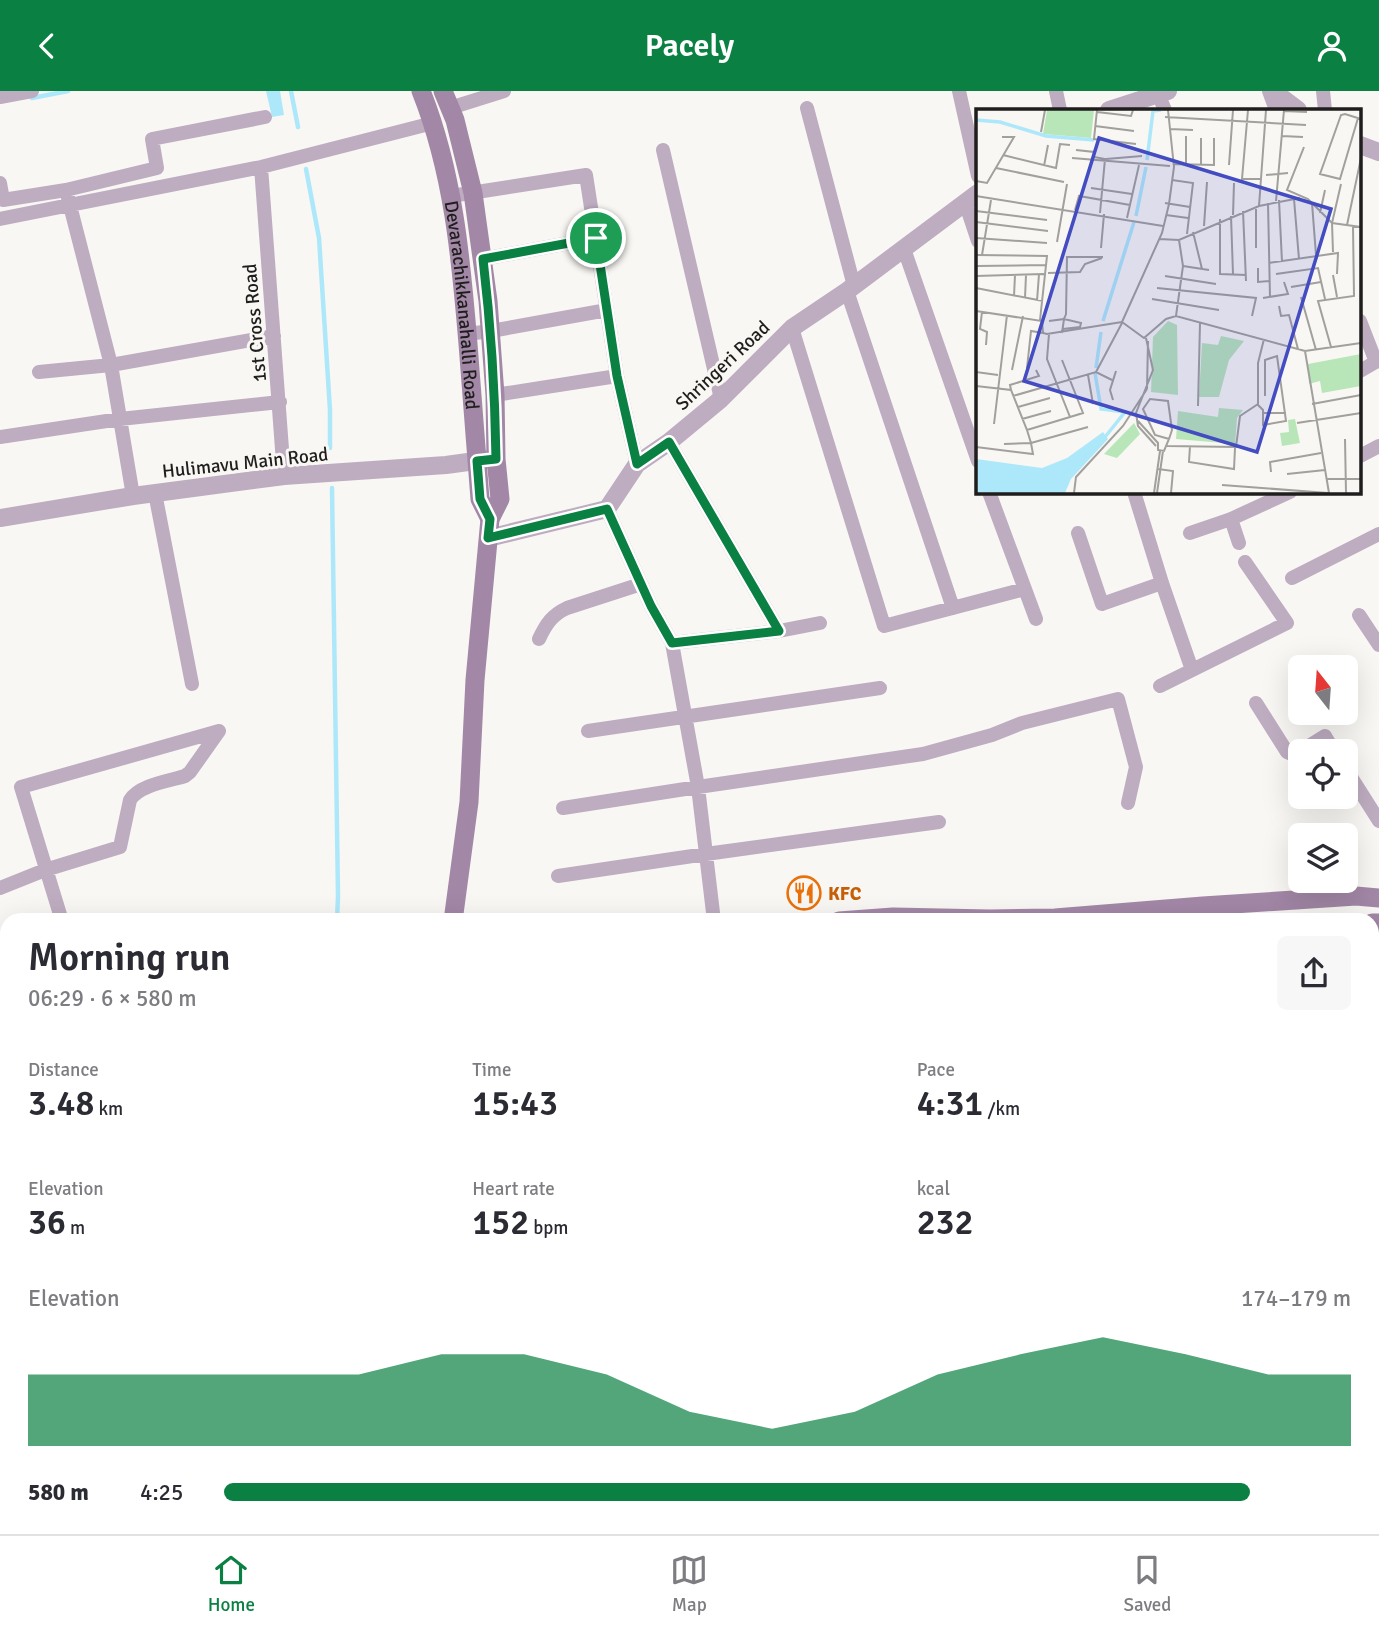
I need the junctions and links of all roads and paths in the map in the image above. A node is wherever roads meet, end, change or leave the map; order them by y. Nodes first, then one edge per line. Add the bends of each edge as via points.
1 (32, 91) edge
2 (421, 91) edge
3 (504, 91) edge
4 (959, 91) edge
5 (1056, 91) edge
6 (1271, 91) edge
7 (1323, 91) edge
8 (0, 97) edge
9 (1164, 98) edge
10 (446, 99) edge
11 (807, 108) dead end
12 (1060, 109) edge
13 (1114, 109) edge
14 (1276, 109) edge
15 (1297, 109) edge
16 (1325, 109) edge
17 (265, 117) dead end
18 (433, 123) junction
19 (1362, 146) edge
20 (663, 150) dead end
21 (1379, 152) edge
22 (261, 167) junction
23 (976, 167) edge
24 (0, 183) edge
25 (66, 190) junction
26 (473, 193) junction
27 (451, 196) junction
28 (972, 197) edge
29 (69, 206) junction
30 (0, 219) edge
31 (976, 226) edge
32 (596, 238) junction
33 (904, 249) junction
34 (483, 259) junction
35 (851, 288) junction
36 (607, 310) junction
37 (1362, 325) edge
38 (792, 328) junction
39 (491, 331) junction
40 (467, 334) junction
41 (274, 336) junction
42 (1378, 361) edge
43 (111, 365) junction
44 (1362, 370) edge
45 (39, 372) dead end
46 (617, 376) junction
47 (495, 395) junction
48 (721, 399) junction
49 (280, 402) junction
50 (120, 419) junction
51 (0, 437) edge
52 (669, 442) junction
53 (1379, 446) edge
54 (976, 455) edge
55 (1362, 455) edge
56 (486, 460) junction
57 (637, 464) junction
58 (284, 476) junction
59 (155, 493) junction
60 (989, 493) edge
61 (1134, 493) edge
62 (1288, 493) edge
63 (133, 496) junction
64 (607, 509) junction
65 (0, 518) edge
66 (1231, 519) junction
67 (489, 529) junction
68 (1078, 533) dead end
69 (1190, 533) dead end
70 (1379, 534) edge
71 (1239, 543) dead end
72 (1245, 562) dead end
73 (1292, 579) dead end
74 (1162, 583) junction
75 (641, 584) junction
76 (1025, 589) junction
77 (953, 608) junction
78 (1359, 615) dead end
79 (1036, 619) dead end
80 (820, 624) dead end
81 (779, 631) junction
82 (539, 639) dead end
83 (672, 643) junction
84 (1379, 645) edge
85 (1192, 670) junction
86 (192, 684) dead end
87 (1160, 686) dead end
88 (880, 688) dead end
89 (1256, 703) dead end
90 (685, 716) junction
91 (588, 731) dead end
92 (1288, 752) edge
93 (698, 787) junction
94 (1358, 788) edge
95 (1128, 803) dead end
96 (563, 809) dead end
97 (1379, 821) edge
98 (939, 822) dead end
99 (706, 854) junction
100 (45, 870) junction
101 (558, 876) dead end
102 (0, 888) edge
103 (1379, 898) edge
104 (1233, 912) edge
105 (59, 913) edge
106 (454, 913) edge
107 (713, 913) edge
108 (1203, 913) edge

1 - 8 street
2 - 18 main road, Devarachikkanahalli Road
3 - 10 street
4 - 23 street
5 - 12 street
6 - 14 street
6 - 15 street
7 - 16 street
9 - 13 street
10 - 26 main road, Devarachikkanahalli Road
11 - 35 street
17 - 25 street via 152,139 157,168
18 - 22 street
18 - 27 main road, Devarachikkanahalli Road
19 - 21 street
20 - 48 street
22 - 29 street
22 - 41 street, 1st Cross Road
24 - 25 street via 4,201
25 - 29 street
26 - 27 street
26 - 32 street via 586,175
26 - 34 main road, Devarachikkanahalli Road
27 - 40 main road, Devarachikkanahalli Road
28 - 31 street
28 - 33 street, Shringeri Road
29 - 30 street
29 - 43 street
32 - 34 street
32 - 36 street
33 - 35 street, Shringeri Road
33 - 54 street
34 - 39 main road, Devarachikkanahalli Road
35 - 38 street, Shringeri Road
35 - 77 street
36 - 39 street
36 - 46 street
37 - 42 street
38 - 48 street, Shringeri Road
38 - 77 street via 884,626
39 - 40 street
39 - 47 main road, Devarachikkanahalli Road
40 - 56 main road, Devarachikkanahalli Road
41 - 43 street
41 - 49 street, 1st Cross Road
42 - 44 street
43 - 45 street
43 - 50 street
46 - 47 street
46 - 57 street
47 - 56 main road, Devarachikkanahalli Road
48 - 52 street, Shringeri Road
49 - 50 street
49 - 58 street, 1st Cross Road
50 - 51 street
50 - 63 street
52 - 57 street, Shringeri Road
52 - 81 street
53 - 55 street
56 - 58 street, Hulimavu Main Road
56 - 67 main road, Devarachikkanahalli Road via 480,499
57 - 64 street, Shringeri Road
58 - 59 street, Hulimavu Main Road
59 - 63 street, Hulimavu Main Road
59 - 86 street
60 - 76 street
61 - 74 street
62 - 66 street
63 - 65 street, Hulimavu Main Road
64 - 67 street
64 - 75 street
66 - 69 street
66 - 71 street
67 - 106 main road, Devarachikkanahalli Road via 469,802
68 - 74 street via 1102,604
70 - 73 street
72 - 85 street via 1287,623
74 - 85 street
75 - 82 street via 557,613
75 - 83 street
76 - 77 street
76 - 79 street
78 - 84 street
80 - 81 street
81 - 83 street
83 - 90 street
85 - 87 street
88 - 90 street
89 - 92 street
90 - 91 street
90 - 93 street
93 - 95 street via 923,754 1118,699 1136,767
93 - 96 street
93 - 99 street
94 - 97 street
98 - 99 street
99 - 101 street
99 - 107 street
100 - 100 street via 21,787 219,731 186,776 132,795 120,847
100 - 102 street
100 - 105 street
103 - 104 main road via 1356,896
104 - 108 main road

